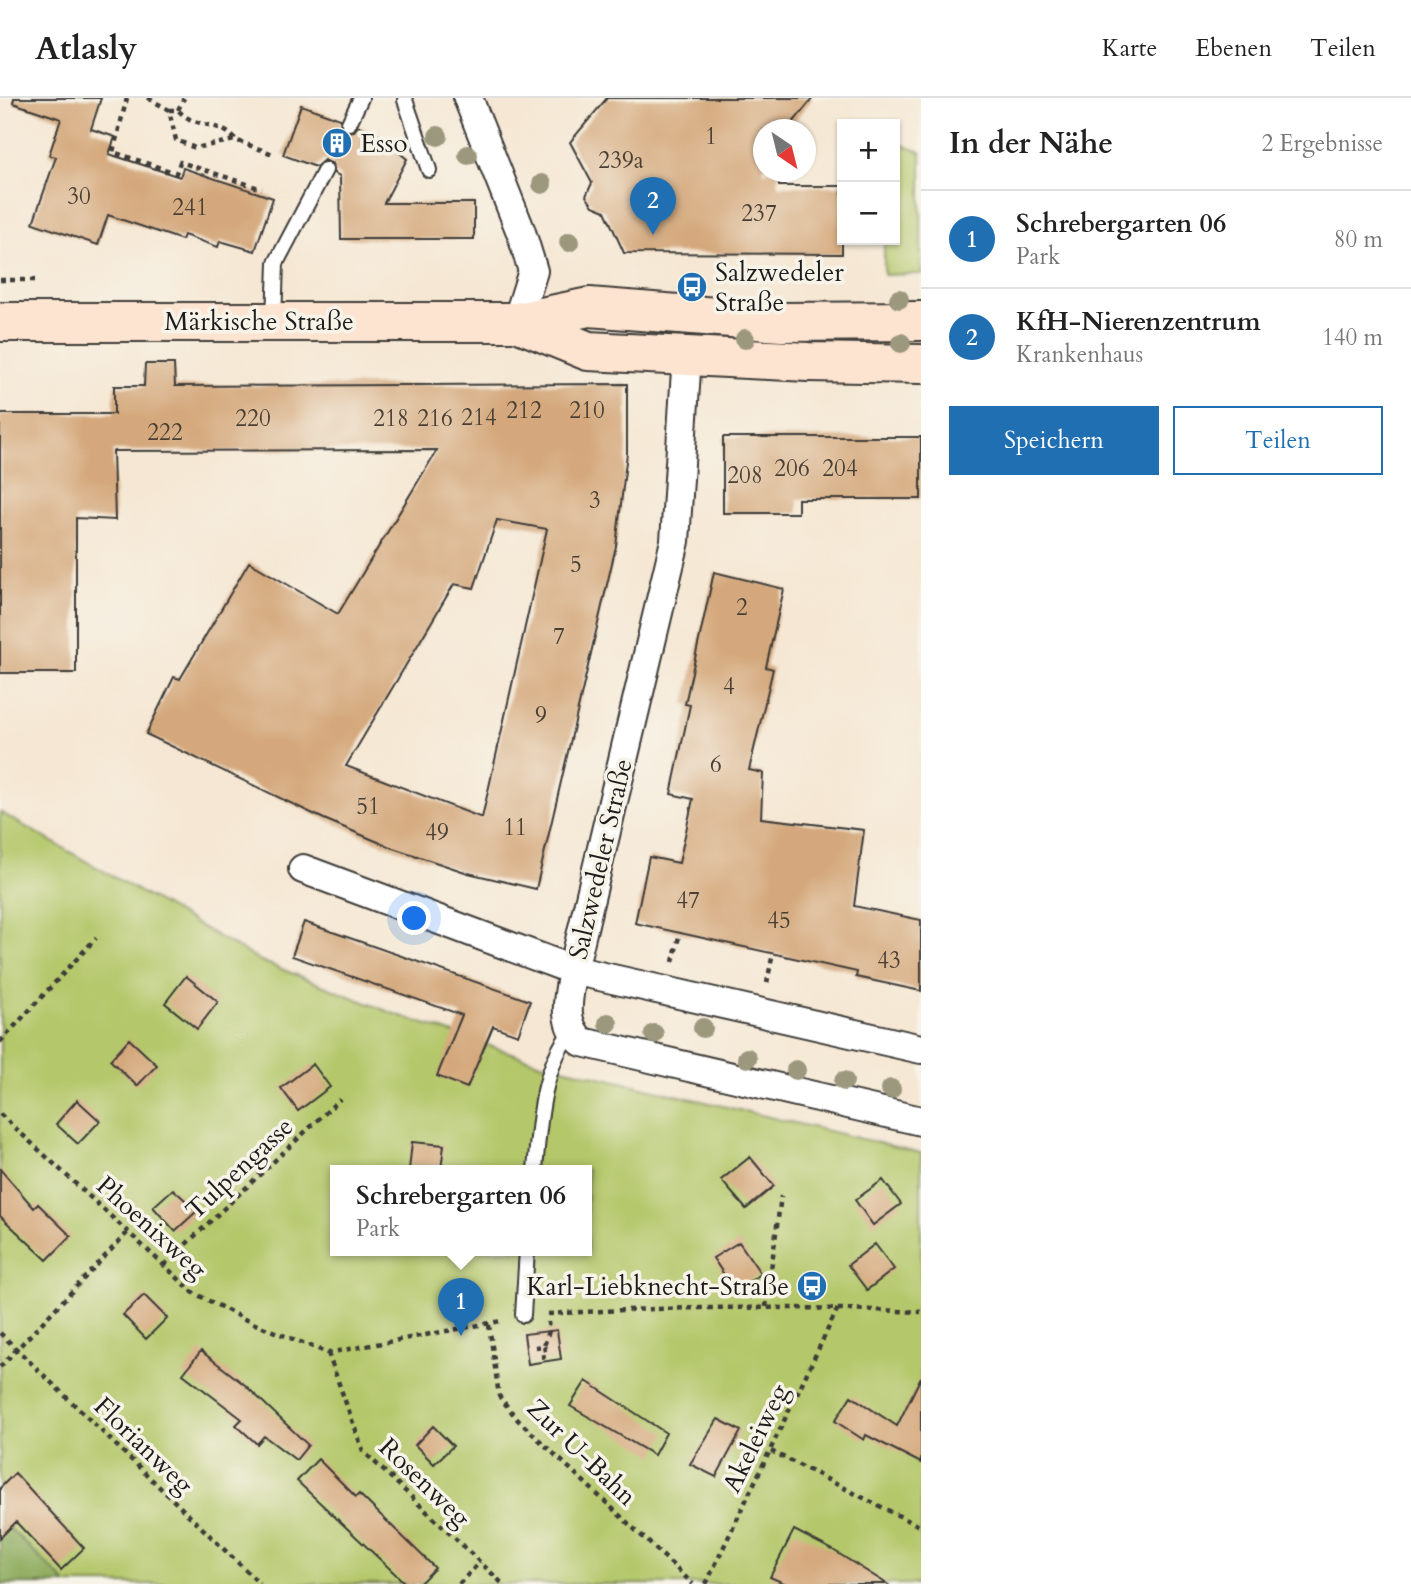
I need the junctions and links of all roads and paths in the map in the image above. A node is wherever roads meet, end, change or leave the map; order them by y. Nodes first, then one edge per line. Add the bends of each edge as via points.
1 (127, 98) edge
2 (148, 98) edge
3 (184, 98) edge
4 (361, 98) edge
5 (405, 99) edge
6 (471, 99) edge
7 (169, 110) junction
8 (177, 110) junction
9 (349, 123) dead end
10 (235, 140) junction
11 (274, 154) dead end
12 (325, 170) dead end
13 (429, 170) dead end
14 (262, 189) dead end
15 (0, 280) edge
16 (36, 280) dead end
17 (274, 321) junction
18 (921, 321) edge
19 (0, 322) edge
20 (517, 322) junction
21 (687, 355) junction
22 (921, 364) edge
23 (303, 869) dead end
24 (680, 932) dead end
25 (96, 938) dead end
26 (773, 953) dead end
27 (672, 966) dead end
28 (573, 970) junction
29 (766, 988) dead end
30 (571, 1032) junction
31 (0, 1042) edge
32 (921, 1049) edge
33 (340, 1099) dead end
34 (0, 1114) edge
35 (921, 1121) edge
36 (536, 1165) edge
37 (781, 1196) dead end
38 (128, 1232) junction
39 (527, 1256) edge
40 (164, 1265) junction
41 (766, 1307) junction
42 (838, 1308) junction
43 (921, 1312) edge
44 (548, 1314) junction
45 (523, 1315) junction
46 (489, 1325) junction
47 (0, 1333) edge
48 (544, 1346) junction
49 (535, 1347) dead end
50 (17, 1350) junction
51 (328, 1353) junction
52 (541, 1357) dead end
53 (0, 1367) edge
54 (771, 1451) junction
55 (921, 1527) edge
56 (480, 1562) junction
57 (260, 1584) edge
58 (459, 1584) edge
59 (503, 1584) edge
60 (693, 1584) edge
61 (706, 1584) edge

1 - 14 path via 113,152 176,173 180,162
2 - 7 path
3 - 8 path
4 - 9 lane
5 - 13 lane
6 - 20 street via 533,271
7 - 8 path
7 - 10 path via 176,140 195,148
8 - 10 path via 188,121 225,128
10 - 11 path
12 - 17 lane via 276,263
15 - 16 path
17 - 19 main road, Märkische Straße
17 - 20 main road, Märkische Straße
18 - 20 main road, Märkische Straße via 782,322 589,307
20 - 21 main road, Märkische Straße via 588,351
21 - 22 main road, Märkische Straße
21 - 28 street, Salzwedeler Straße via 675,541
23 - 28 street
24 - 27 path
25 - 31 path
26 - 29 path
28 - 30 street, Salzwedeler Straße via 567,1010
28 - 32 street
30 - 35 street via 582,1042
30 - 36 lane via 555,1058
33 - 40 path, Tulpengasse
34 - 38 path, Phoenixweg
37 - 41 path
38 - 40 path, Phoenixweg
38 - 50 path
39 - 45 lane
40 - 51 path, Phoenixweg via 194,1293 250,1322
41 - 42 path
41 - 44 path
42 - 43 path
42 - 54 path, Akeleiweg
44 - 45 path
44 - 48 path
45 - 46 path
46 - 51 path
46 - 60 path, Zur U-Bahn via 499,1396 518,1420
47 - 50 path, Florianweg
48 - 49 path
48 - 52 path via 546,1356
50 - 53 path
50 - 57 path, Florianweg
51 - 56 path, Rosenweg via 363,1451
54 - 55 path
54 - 61 path, Akeleiweg
56 - 58 path
56 - 59 path, Rosenweg

